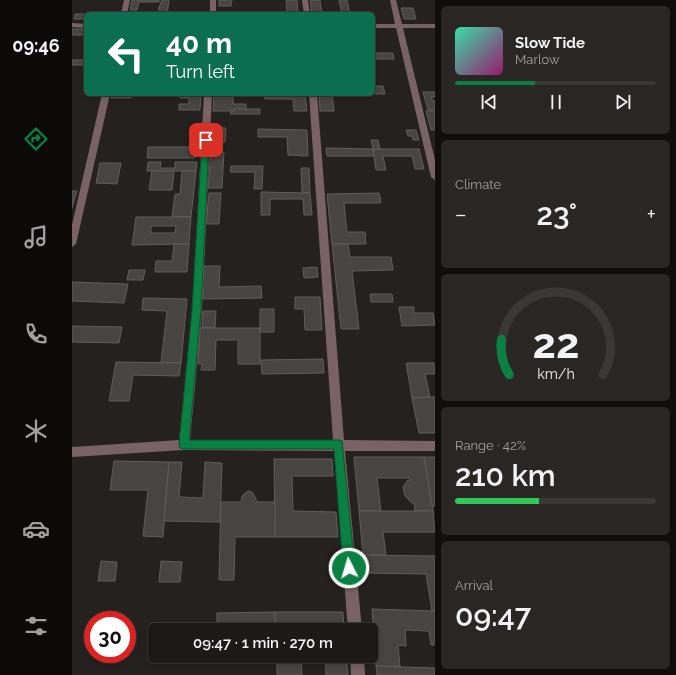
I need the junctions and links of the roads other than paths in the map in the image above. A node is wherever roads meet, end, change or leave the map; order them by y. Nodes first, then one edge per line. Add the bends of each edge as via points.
1 (127, 0) edge
2 (214, 0) edge
3 (305, 0) edge
4 (393, 0) edge
5 (124, 12) edge
6 (213, 12) edge
7 (307, 12) edge
8 (72, 26) edge
9 (84, 26) edge
10 (375, 26) edge
11 (399, 26) junction
12 (435, 26) edge
13 (106, 96) edge
14 (208, 96) edge
15 (314, 96) edge
16 (435, 177) edge
17 (72, 244) edge
18 (184, 445) junction
19 (339, 445) junction
20 (435, 446) edge
21 (72, 452) edge
22 (353, 623) edge
23 (357, 663) edge
24 (358, 675) edge

1 - 5 street
2 - 6 street
3 - 7 street
4 - 11 street
8 - 9 street
10 - 11 street
11 - 12 street
11 - 16 street
13 - 17 street
14 - 18 street via 197,310
15 - 19 street
18 - 19 street
18 - 21 street
19 - 20 street
19 - 22 street
23 - 24 street

